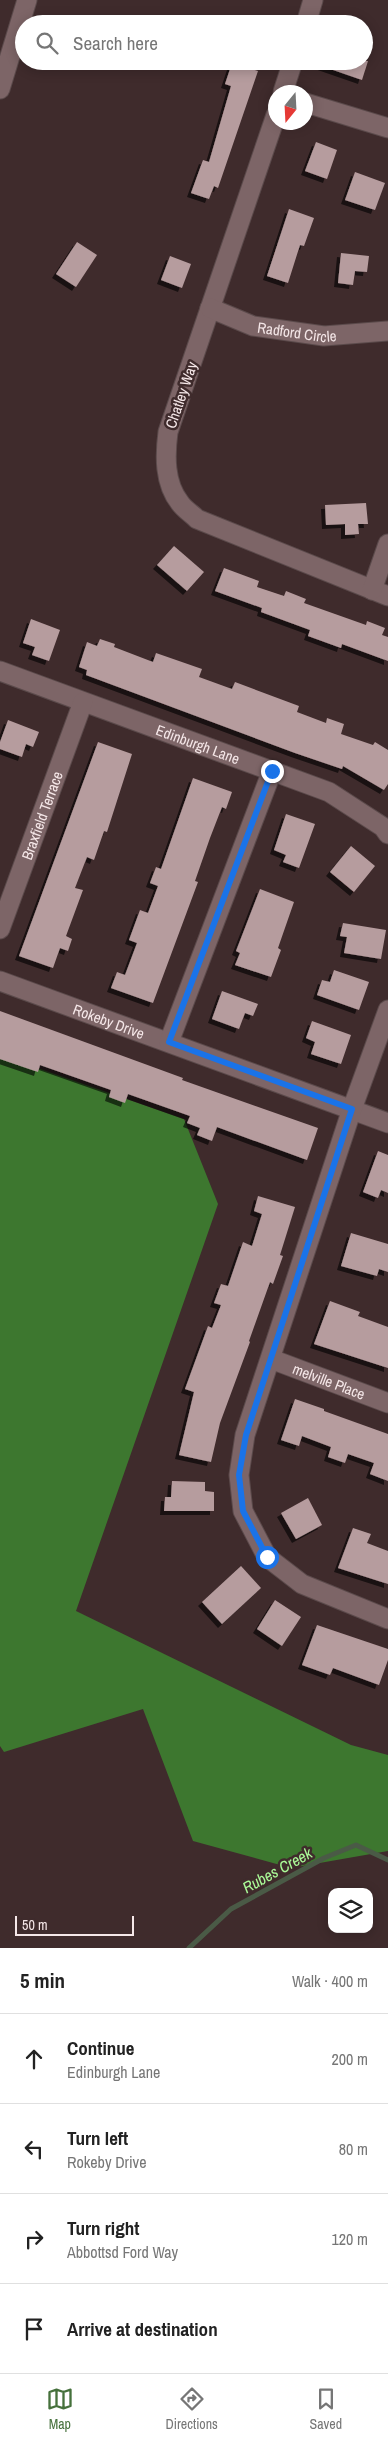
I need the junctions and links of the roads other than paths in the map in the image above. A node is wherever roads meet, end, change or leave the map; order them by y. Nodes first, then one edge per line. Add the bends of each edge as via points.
1 (27, 0) edge
2 (314, 0) edge
3 (22, 15) edge
4 (309, 15) edge
5 (15, 40) edge
6 (290, 70) edge
7 (285, 85) edge
8 (0, 89) edge
9 (313, 105) edge
10 (388, 128) edge
11 (271, 130) edge
12 (210, 308) junction
13 (388, 331) edge
14 (388, 544) edge
15 (380, 593) edge
16 (0, 671) edge
17 (83, 702) junction
18 (272, 771) junction
19 (388, 834) edge
20 (0, 929) edge
21 (0, 981) edge
22 (388, 1010) edge
23 (169, 1042) junction
24 (352, 1109) junction
25 (388, 1123) edge
26 (271, 1359) junction
27 (388, 1403) edge
28 (388, 1619) edge

1 - 3 street
2 - 4 street
5 - 8 street
6 - 7 street
9 - 10 street
11 - 12 street, Chatley Way
12 - 13 street, Radford Circle via 253,326 324,336
12 - 15 street, Chatley Way via 168,432 165,458 179,503 197,519 228,533
14 - 15 street, Chatley Way
16 - 17 street, Edinburgh Lane
17 - 18 street, Edinburgh Lane
17 - 20 street, Braxfield Terrace
18 - 19 street, Edinburgh Lane via 329,792 383,827
18 - 23 street
21 - 23 street, Rokeby Drive
22 - 24 street
23 - 24 street, Rokeby Drive
24 - 25 street, Rokeby Drive
24 - 26 street
26 - 27 street, melville Place
26 - 28 street via 246,1435 239,1475 243,1511 267,1557 302,1584

